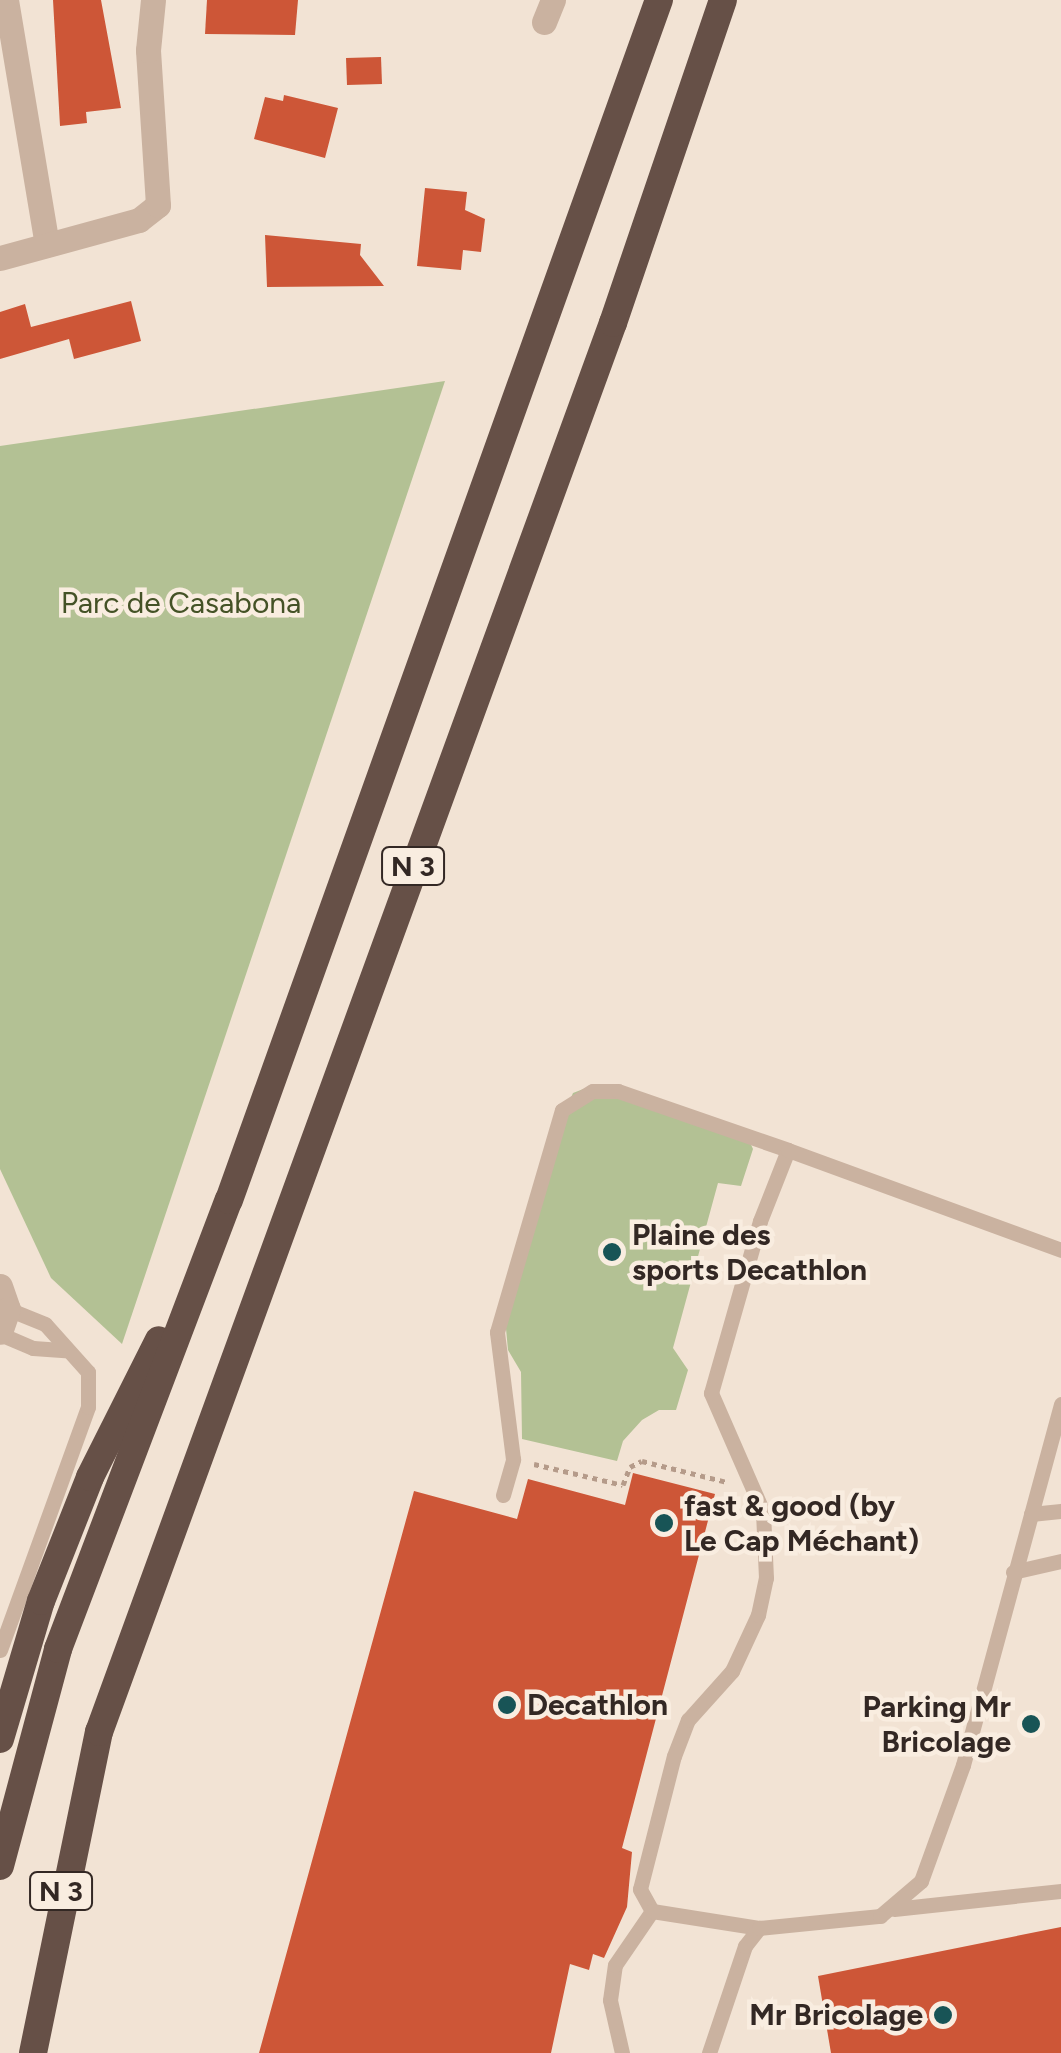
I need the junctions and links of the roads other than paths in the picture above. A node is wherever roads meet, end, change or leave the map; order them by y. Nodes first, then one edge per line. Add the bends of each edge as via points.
1 (6, 0) edge
2 (153, 0) edge
3 (659, 0) edge
4 (723, 0) edge
5 (47, 245) junction
6 (0, 258) edge
7 (788, 1150) junction
8 (229, 1200) junction
9 (1061, 1250) edge
10 (2, 1315) edge
11 (65, 1350) junction
12 (1061, 1404) edge
13 (503, 1495) dead end
14 (1061, 1511) edge
15 (1031, 1514) junction
16 (1061, 1561) edge
17 (1013, 1572) junction
18 (0, 1650) edge
19 (0, 1738) edge
20 (0, 1866) edge
21 (1061, 1891) edge
22 (894, 1909) junction
23 (652, 1911) junction
24 (759, 1928) junction
25 (33, 2053) edge
26 (622, 2053) edge
27 (709, 2053) edge

1 - 5 street
2 - 5 street via 148,50 158,205 139,220
3 - 8 highway, N 3
4 - 25 highway, N 3 via 613,322 99,1732
5 - 6 street
7 - 9 lane
7 - 13 lane via 618,1091 593,1091 562,1110 497,1332 514,1459
7 - 23 lane via 760,1221 711,1393 749,1474 768,1554 758,1615 732,1671 688,1720 674,1756 640,1890
8 - 19 highway, N 3 via 90,1477 41,1601
8 - 20 highway, N 3 via 58,1650
10 - 11 lane via 44,1324
10 - 11 lane via 33,1348
11 - 18 lane via 88,1372 88,1408
12 - 15 lane
14 - 15 lane
15 - 17 lane
16 - 17 lane
17 - 22 lane via 999,1643 931,1858 922,1881
21 - 22 lane
22 - 24 lane via 848,1921
23 - 24 lane
23 - 26 lane via 614,1964 610,2000
24 - 27 lane via 745,1946

